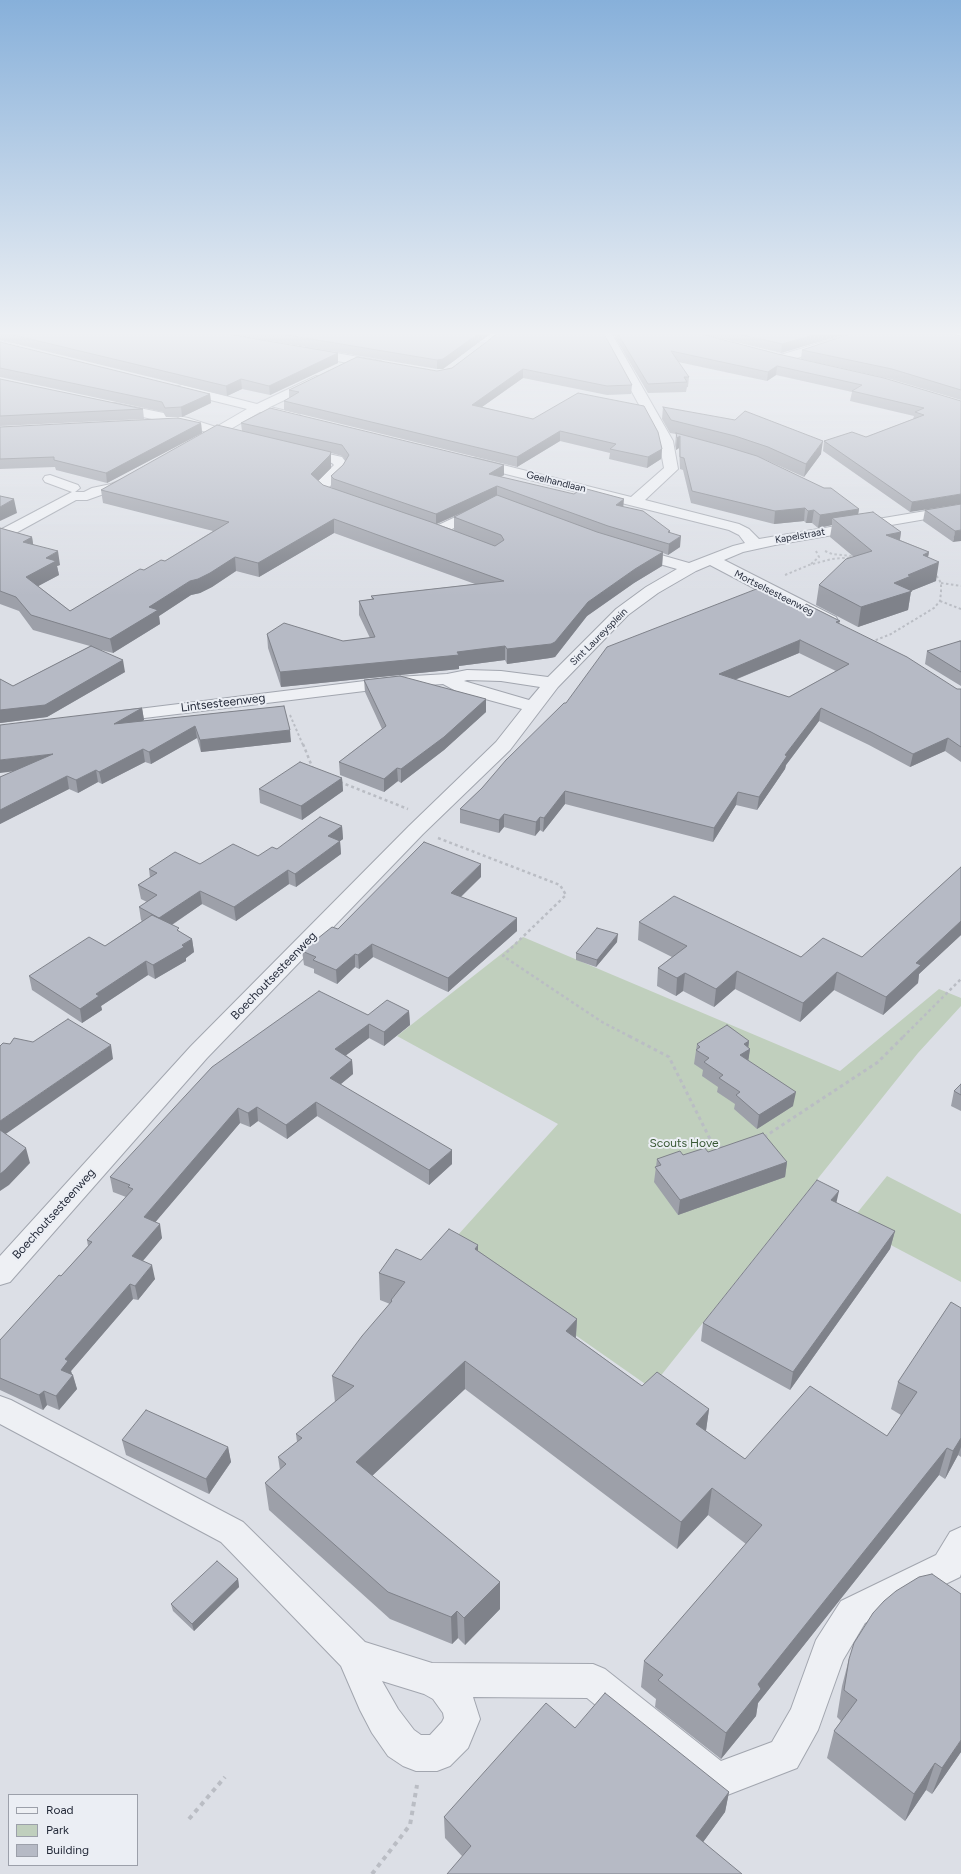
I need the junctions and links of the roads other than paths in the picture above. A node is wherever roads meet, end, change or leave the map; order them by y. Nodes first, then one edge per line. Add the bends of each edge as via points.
1 (234, 421) edge
2 (655, 421) edge
3 (188, 422) joint
4 (133, 425) edge
5 (217, 431) junction
6 (664, 437) junction
7 (249, 440) edge
8 (678, 440) edge
9 (198, 442) edge
10 (286, 448) edge
11 (466, 460) edge
12 (140, 474) edge
13 (50, 479) dead end
14 (73, 492) junction
15 (635, 501) junction
16 (496, 502) edge
17 (358, 504) edge
18 (961, 508) edge
19 (849, 512) edge
20 (866, 525) junction
21 (422, 526) edge
22 (437, 531) junction
23 (0, 536) edge
24 (459, 539) edge
25 (756, 545) junction
26 (617, 546) edge
27 (712, 560) junction
28 (690, 568) junction
29 (871, 642) edge
30 (447, 679) junction
31 (552, 683) junction
32 (534, 707) junction
33 (95, 719) edge
34 (0, 1274) edge
35 (0, 1409) edge
36 (961, 1542) edge
37 (354, 1655) junction
38 (432, 1680) junction

1 - 5 street
2 - 6 street
3 - 4 street
3 - 5 street
5 - 7 street
5 - 9 street
6 - 8 street
6 - 15 street via 671,468
10 - 17 street via 337,460 341,465 338,471 320,487 329,494
11 - 15 street, Geelhandlaan
12 - 14 street via 115,488 97,491 87,496
13 - 14 street
14 - 23 street
15 - 25 street, Geelhandlaan via 734,527 744,532
16 - 22 street
18 - 20 street, Kapelstraat
19 - 20 street
20 - 25 street, Kapelstraat
21 - 22 street
22 - 24 street
25 - 27 street, Kapelstraat via 738,549
26 - 28 street
27 - 28 street, Sint Laureysplein
27 - 29 street, Mortselsesteenweg
28 - 31 street, Sint Laureysplein via 652,590 622,612
30 - 31 street, Lintsesteenweg via 467,675 501,676
30 - 32 street, Lintsesteenweg via 462,687
30 - 33 street, Lintsesteenweg via 397,682
31 - 32 street, Boechoutsesteenweg
32 - 34 street, Boechoutsesteenweg via 503,746 422,824 199,1052
35 - 37 street via 232,1532
36 - 38 street via 948,1566 853,1612 828,1652 805,1718 784,1755 717,1781 593,1681
37 - 38 street
37 - 38 street via 372,1698 388,1726 401,1743 416,1753 437,1753 455,1735 462,1719 458,1705 445,1687

